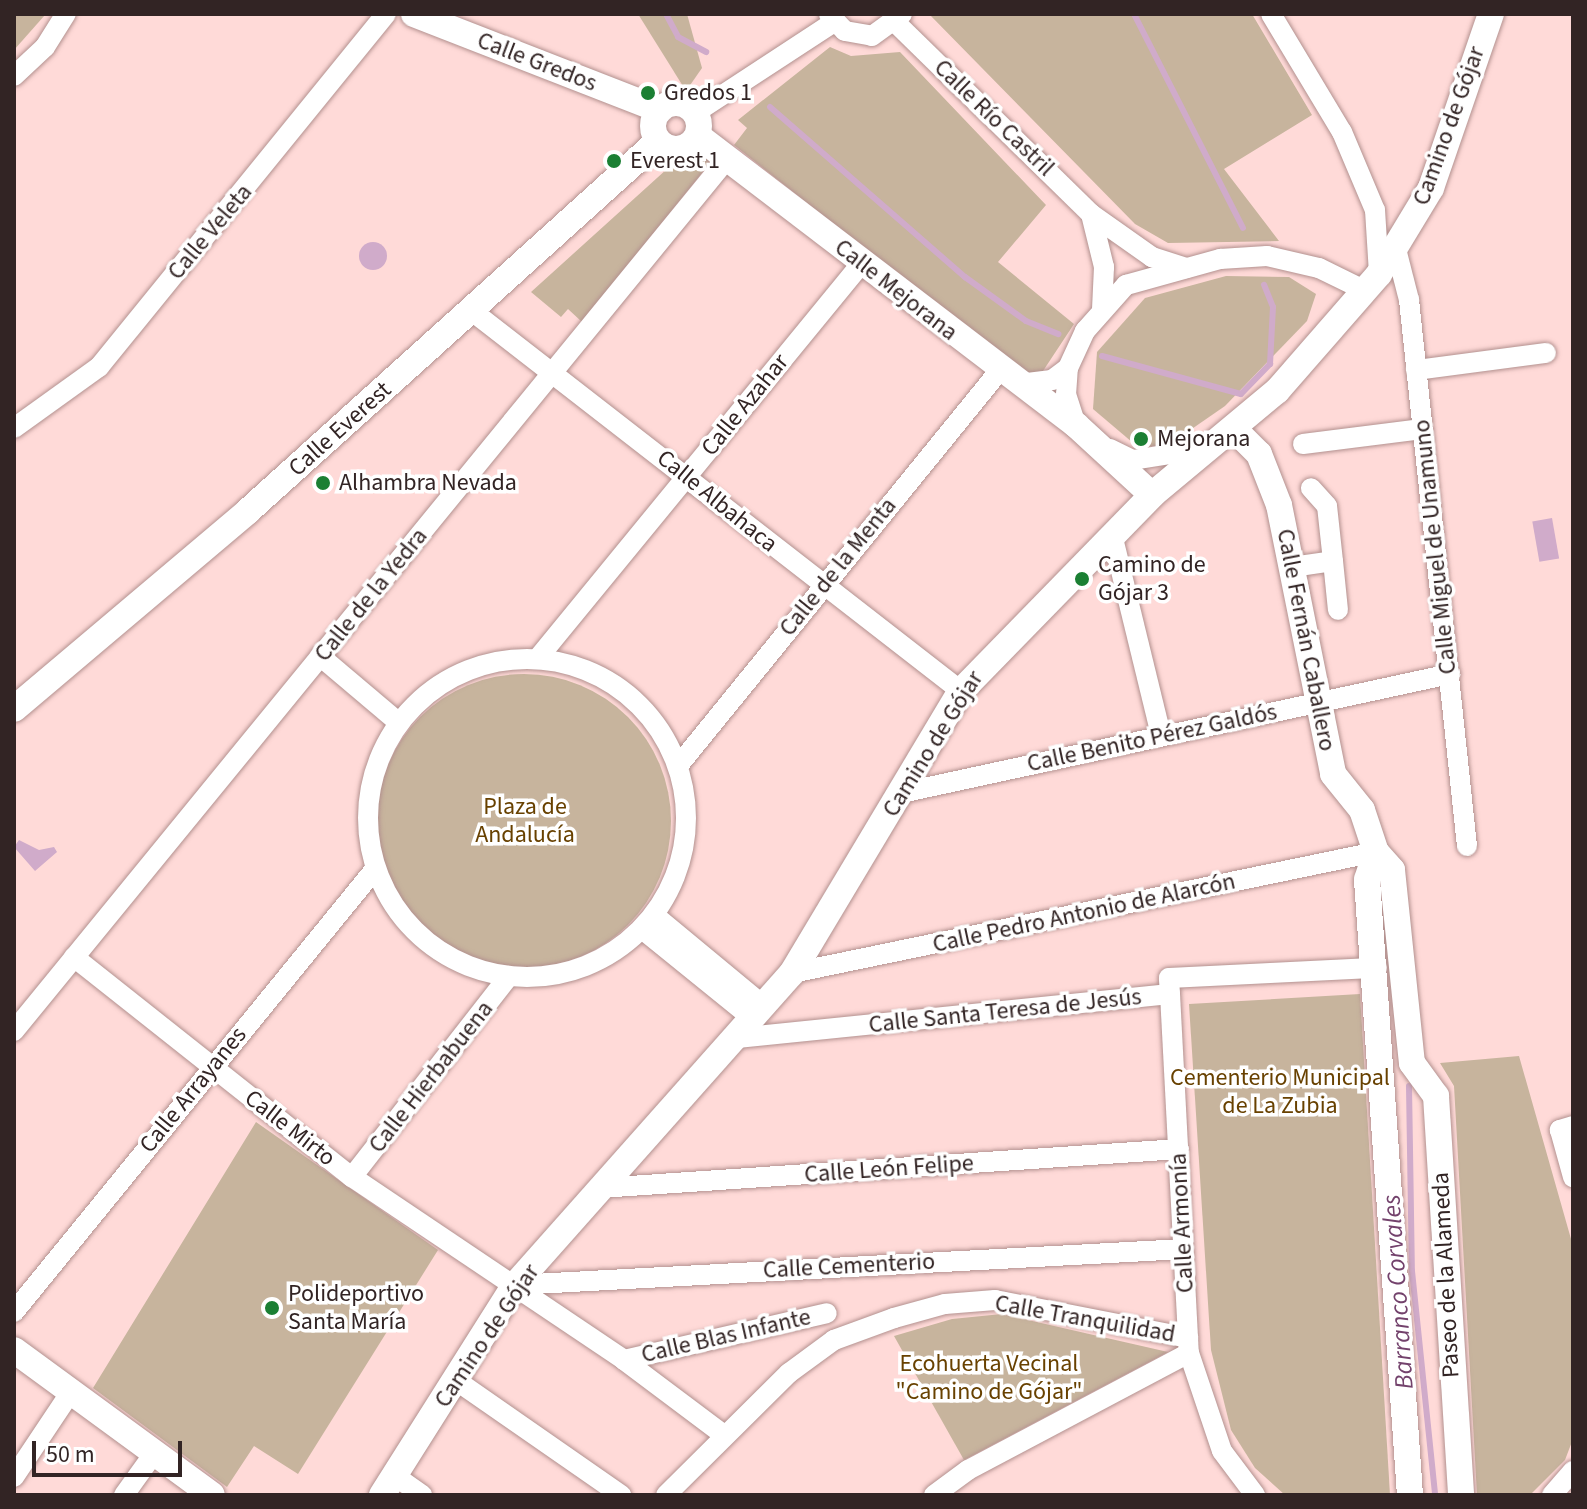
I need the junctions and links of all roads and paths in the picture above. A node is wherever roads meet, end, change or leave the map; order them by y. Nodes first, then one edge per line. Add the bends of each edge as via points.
1 (66, 14) edge
2 (386, 14) edge
3 (414, 14) edge
4 (1271, 14) edge
5 (1490, 15) edge
6 (832, 18) edge
7 (899, 18) edge
8 (14, 76) edge
9 (660, 110) junction
10 (696, 124) junction
11 (658, 141) junction
12 (727, 159) junction
13 (1375, 210) junction
14 (1091, 214) junction
15 (1411, 224) junction
16 (1396, 249) junction
17 (861, 264) junction
18 (1186, 268) junction
19 (1372, 282) junction
20 (1102, 309) junction
21 (472, 311) junction
22 (1546, 353) dead end
23 (1068, 368) junction
24 (1416, 370) junction
25 (554, 372) junction
26 (1010, 377) junction
27 (1076, 425) junction
28 (14, 428) edge
29 (1234, 429) junction
30 (1422, 429) junction
31 (1095, 443) junction
32 (1303, 444) dead end
33 (1208, 447) junction
34 (687, 475) junction
35 (1311, 488) dead end
36 (1152, 495) junction
37 (1112, 534) junction
38 (1333, 561) junction
39 (1292, 567) junction
40 (822, 586) junction
41 (1338, 610) dead end
42 (320, 656) junction
43 (538, 658) junction
44 (1450, 674) junction
45 (961, 691) junction
46 (1319, 703) junction
47 (14, 709) edge
48 (398, 722) junction
49 (1161, 735) junction
50 (678, 766) junction
51 (901, 793) junction
52 (1467, 846) dead end
53 (1376, 852) junction
54 (375, 869) junction
55 (648, 922) junction
56 (74, 957) junction
57 (1388, 967) junction
58 (792, 973) junction
59 (509, 976) junction
60 (1170, 994) junction
61 (751, 1021) junction
62 (14, 1031) edge
63 (1412, 1063) junction
64 (211, 1067) junction
65 (1381, 1069) junction
66 (1566, 1128) edge
67 (1179, 1149) junction
68 (352, 1177) junction
69 (1573, 1177) edge
70 (600, 1188) junction
71 (1183, 1249) junction
72 (515, 1285) junction
73 (14, 1312) edge
74 (827, 1313) dead end
75 (1188, 1345) junction
76 (14, 1350) edge
77 (624, 1360) junction
78 (457, 1381) junction
79 (70, 1393) junction
80 (724, 1435) junction
81 (155, 1452) junction
82 (1573, 1471) edge
83 (14, 1477) edge
84 (389, 1486) edge
85 (1244, 1492) edge
86 (124, 1495) edge
87 (212, 1495) edge
88 (422, 1495) edge
89 (621, 1495) edge
90 (666, 1495) edge
91 (934, 1495) edge
92 (1410, 1495) edge
93 (1461, 1495) edge
94 (1552, 1495) edge

1 - 8 street via 45,47
2 - 28 street, Calle Veleta via 99,367
3 - 9 street, Calle Gredos
4 - 13 street via 1342,132
5 - 15 street, Camino de Gójar via 1431,188
6 - 7 street via 872,36
6 - 10 street
7 - 14 street, Calle Río Castril
9 - 10 street via 674,103
9 - 11 street via 653,128
10 - 11 street via 679,149
10 - 12 street, Calle Mejorana
11 - 21 street, Calle Everest
12 - 17 street, Calle Mejorana
12 - 25 street, Calle de la Yedra
13 - 15 street
13 - 19 street
14 - 18 street, Calle Río Castril via 1152,257
14 - 20 street via 1104,267
15 - 16 street, Camino de Gójar
16 - 19 street, Camino de Gójar
16 - 24 street, Calle Miguel de Unamuno
17 - 26 street, Calle Mejorana
17 - 34 street, Calle Azahar
18 - 19 street via 1267,256
18 - 20 street via 1126,285
19 - 29 street, Camino de Gójar via 1277,391
20 - 23 street
21 - 25 street, Calle Albahaca
21 - 47 street, Calle Everest
22 - 24 street
23 - 26 street via 1052,380
23 - 27 street via 1066,395
24 - 30 street, Calle Miguel de Unamuno
25 - 34 street, Calle Albahaca
25 - 42 street, Calle de la Yedra
26 - 27 street, Calle Mejorana
26 - 40 street, Calle de la Menta
27 - 31 street, Calle Mejorana
29 - 33 street, Camino de Gójar
29 - 39 street, Calle Fernán Caballero via 1259,454 1279,505
30 - 32 street
30 - 44 street, Calle Miguel de Unamuno
31 - 33 street, Calle Mejorana via 1133,460
31 - 36 street, Calle Mejorana
33 - 36 street, Camino de Gójar
34 - 40 street, Calle Albahaca
34 - 43 street, Calle Azahar
35 - 38 street via 1327,506
36 - 37 street, Camino de Gójar
37 - 45 street, Camino de Gójar
37 - 49 street
38 - 39 street
38 - 41 street
39 - 46 street, Calle Fernán Caballero
40 - 45 street, Calle Albahaca
40 - 50 street, Calle de la Menta
42 - 48 street
42 - 56 street, Calle de la Yedra
43 - 48 street via 506,659 445,680
43 - 50 street via 577,666 613,683 644,708
44 - 46 street, Calle Benito Pérez Galdós
44 - 52 street, Calle Miguel de Unamuno
45 - 51 street, Camino de Gójar
46 - 49 street, Calle Benito Pérez Galdós
46 - 53 street, Calle Fernán Caballero via 1333,774 1362,810
48 - 54 street via 374,768 368,806
49 - 51 street, Calle Benito Pérez Galdós
50 - 55 street via 686,831 680,864
51 - 58 street, Camino de Gójar
53 - 57 street, Calle Fernán Caballero via 1392,870
53 - 58 street, Calle Pedro Antonio de Alarcón
54 - 59 street via 407,925 437,950 471,968
54 - 64 street, Calle Arrayanes
55 - 59 street via 573,970
55 - 61 street
56 - 62 street, Calle de la Yedra
56 - 64 street, Calle Mirto
57 - 60 street, Calle Santa Teresa de Jesús via 1169,978
57 - 63 street, Paseo de la Alameda
57 - 65 street
58 - 61 street, Camino de Gójar
59 - 68 street, Calle Hierbabuena
60 - 61 street, Calle Santa Teresa de Jesús
60 - 67 street, Calle Armonía
61 - 70 street, Camino de Gójar
63 - 65 street
63 - 93 street, Paseo de la Alameda via 1436,1096
64 - 68 street, Calle Mirto
64 - 73 street, Calle Arrayanes
65 - 92 street
66 - 69 street
67 - 70 street, Calle León Felipe
67 - 71 street, Calle Armonía
68 - 72 street, Calle Mirto
70 - 72 street, Camino de Gójar
71 - 72 street, Calle Cementerio
71 - 75 street, Calle Armonía
72 - 77 street, Calle Blas Infante
72 - 78 street, Camino de Gójar
74 - 77 street, Calle Blas Infante
75 - 80 street, Calle Tranquilidad via 995,1300 945,1304 834,1340
75 - 85 street, Calle Armonía via 1222,1451
75 - 91 street via 968,1470
76 - 79 street
77 - 80 street, Calle Blas Infante
78 - 84 street, Camino de Gójar
78 - 89 street
79 - 81 street
79 - 83 street
80 - 90 street, Calle Tranquilidad
81 - 86 street
81 - 87 street
82 - 94 street
84 - 88 street

